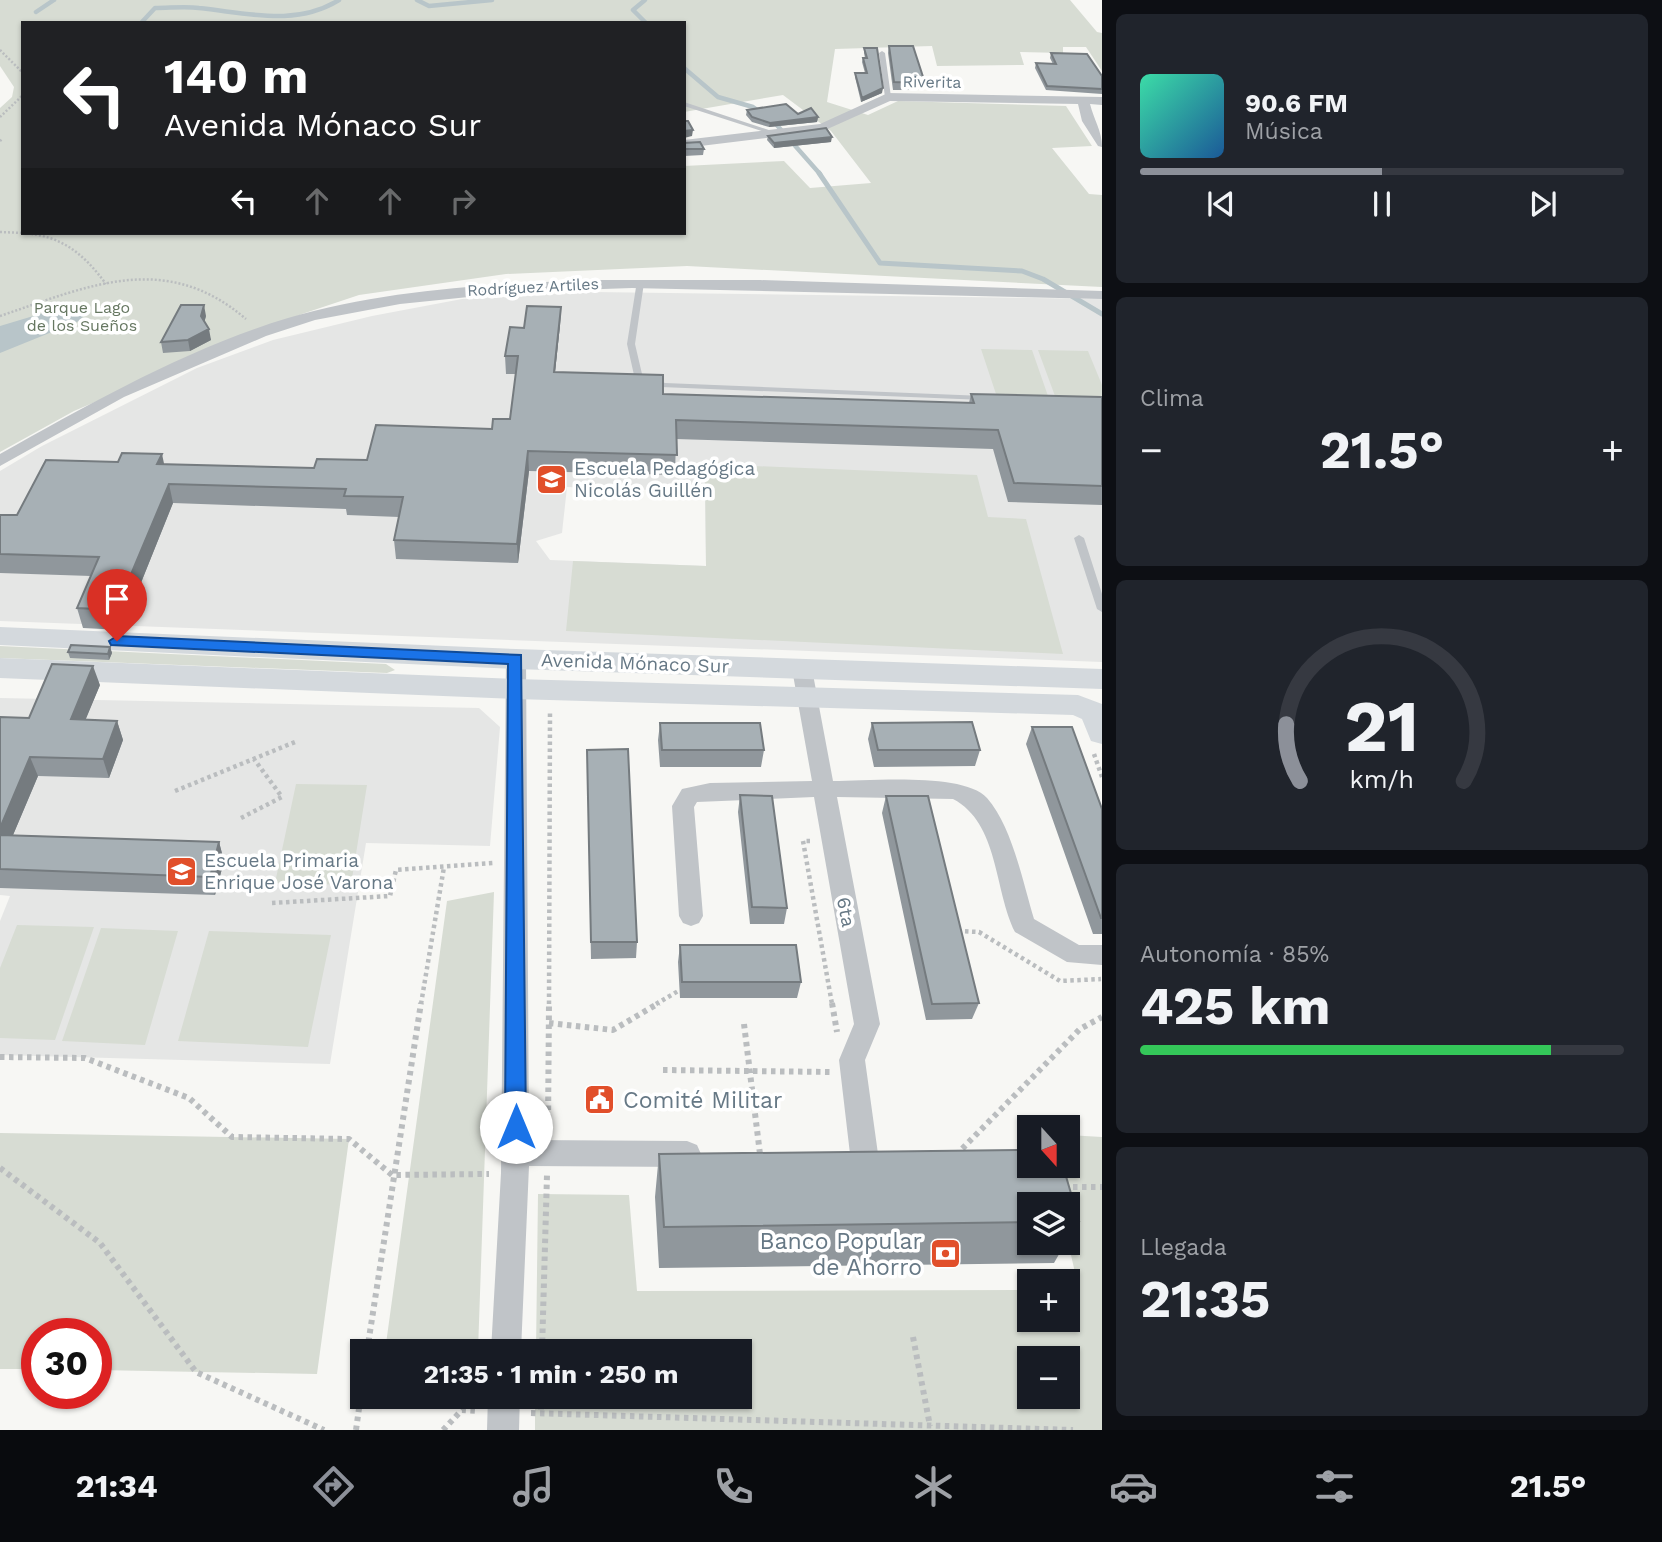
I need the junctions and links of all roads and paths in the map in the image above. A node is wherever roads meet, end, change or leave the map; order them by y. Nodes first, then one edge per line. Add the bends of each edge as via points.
1 (0, 50) edge
2 (881, 53) edge
3 (21, 71) edge
4 (21, 97) edge
5 (888, 97) junction
6 (1083, 101) junction
7 (1102, 101) edge
8 (686, 105) edge
9 (0, 117) edge
10 (776, 134) junction
11 (1102, 143) edge
12 (686, 144) edge
13 (0, 232) edge
14 (21, 233) edge
15 (50, 235) edge
16 (640, 283) junction
17 (106, 284) junction
18 (1102, 295) edge
19 (0, 316) edge
20 (261, 333) junction
21 (993, 399) edge
22 (0, 461) edge
23 (1079, 538) dead end
24 (1102, 609) edge
25 (0, 636) edge
26 (516, 659) junction
27 (0, 668) edge
28 (802, 668) junction
29 (1102, 679) edge
30 (515, 689) junction
31 (806, 698) junction
32 (550, 706) dead end
33 (1099, 718) edge
34 (295, 742) dead end
35 (254, 759) junction
36 (822, 789) junction
37 (175, 791) dead end
38 (241, 818) dead end
39 (832, 841) junction
40 (516, 862) junction
41 (444, 867) junction
42 (272, 903) dead end
43 (691, 916) dead end
44 (958, 931) edge
45 (1102, 955) edge
46 (1102, 979) edge
47 (680, 989) edge
48 (1102, 1017) edge
49 (549, 1023) junction
50 (744, 1024) dead end
51 (839, 1045) dead end
52 (0, 1057) edge
53 (663, 1070) dead end
54 (750, 1072) junction
55 (844, 1072) dead end
56 (707, 1154) edge
57 (760, 1154) edge
58 (864, 1155) edge
59 (953, 1157) edge
60 (516, 1163) junction
61 (0, 1168) edge
62 (552, 1168) junction
63 (392, 1175) junction
64 (1060, 1186) edge
65 (1102, 1187) edge
66 (913, 1336) dead end
67 (369, 1339) edge
68 (507, 1339) edge
69 (543, 1339) edge
70 (359, 1409) edge
71 (541, 1409) edge
72 (503, 1413) edge
73 (541, 1414) junction
74 (930, 1426) junction
75 (324, 1430) edge
76 (356, 1430) edge
77 (443, 1430) edge
78 (1073, 1430) edge

1 - 3 path
2 - 5 lane
4 - 9 path
5 - 6 street, Riverita
5 - 10 street, Riverita via 823,127
6 - 7 street, Riverita
6 - 11 street via 1088,121
8 - 10 lane
10 - 12 street, Riverita
13 - 14 path
15 - 17 path via 67,241 90,261
16 - 18 street, Rodríguez Artiles
16 - 20 street, Rodríguez Artiles via 465,290 365,305
16 - 21 lane via 631,344 639,375 664,385
17 - 19 path
17 - 20 path via 168,281 195,285 227,302
20 - 22 street, Rodríguez Artiles via 118,394
23 - 24 lane
25 - 26 main road, Avenida Mónaco Sur
26 - 28 main road, Avenida Mónaco Sur
26 - 30 street
27 - 30 main road, Avenida Mónaco Sur
28 - 29 main road, Avenida Mónaco Sur
28 - 31 street, 6ta
30 - 31 main road, Avenida Mónaco Sur
30 - 40 street
31 - 33 main road, Avenida Mónaco Sur via 1078,705
31 - 36 street, 6ta
32 - 49 path
34 - 35 path
35 - 37 path
35 - 38 path via 282,797
36 - 39 street, 6ta
36 - 43 street via 690,795 683,806
36 - 45 street via 956,791 978,802 992,823 1024,925 1076,955
39 - 51 path via 803,841
39 - 58 street, 6ta via 867,1024 852,1060
40 - 41 path
40 - 60 street
41 - 42 path via 396,870 390,896
41 - 63 path
44 - 46 path via 979,932 1060,981
47 - 49 path via 613,1030
48 - 59 path via 1080,1029
49 - 62 path
50 - 54 path
52 - 63 path via 85,1058 190,1098 232,1137 349,1139
53 - 54 path
54 - 55 path
54 - 57 path
56 - 62 street
60 - 62 street
60 - 62 path
60 - 63 path
60 - 68 street
61 - 75 path via 100,1243 196,1372
62 - 69 path
63 - 67 path
64 - 65 path
66 - 74 path
70 - 76 path
71 - 73 path
72 - 73 path
72 - 77 path via 462,1410
73 - 74 path
74 - 78 path

